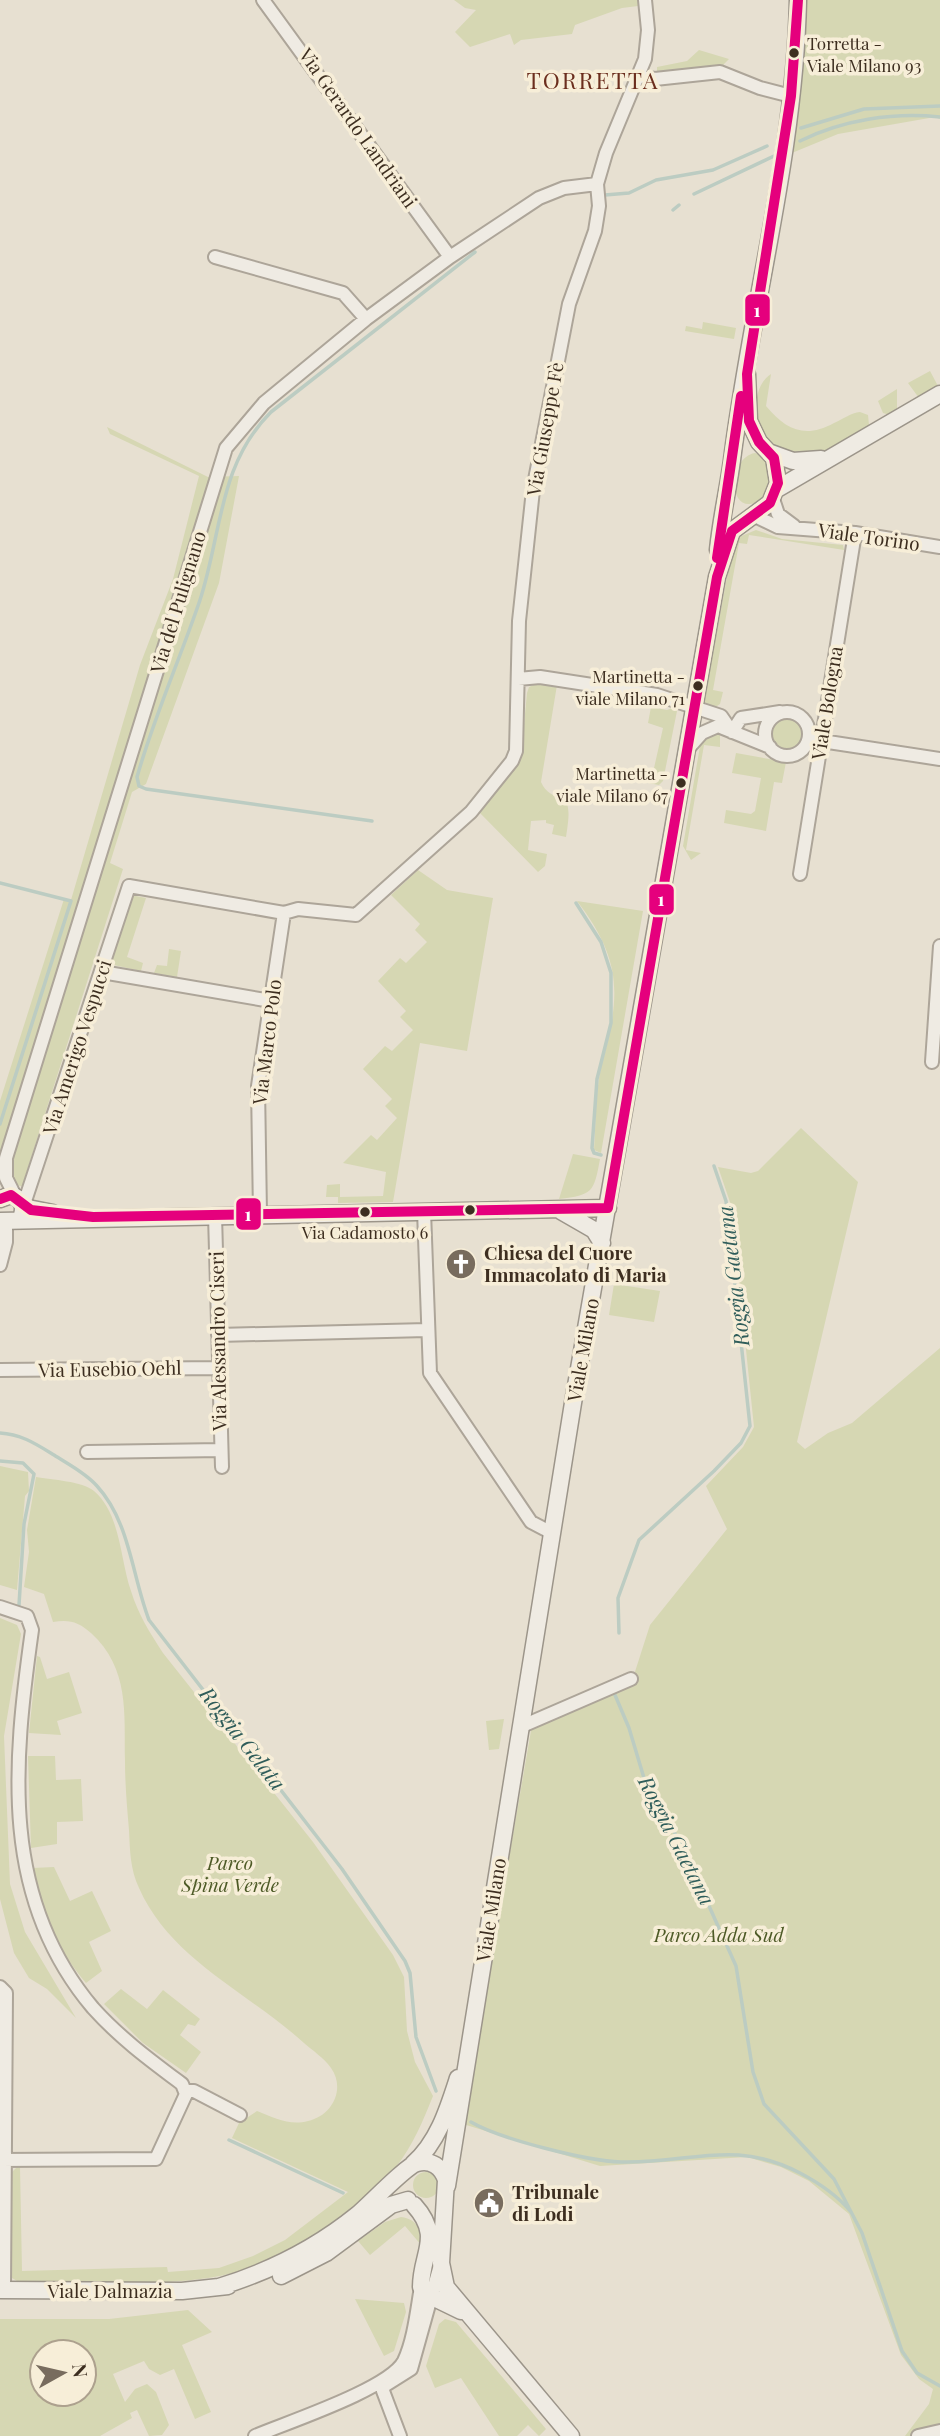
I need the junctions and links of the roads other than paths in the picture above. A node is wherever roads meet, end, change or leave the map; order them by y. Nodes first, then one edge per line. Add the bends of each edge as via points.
1 (263, 0) edge
2 (645, 0) edge
3 (798, 0) edge
4 (640, 76) junction
5 (791, 96) junction
6 (597, 184) junction
7 (215, 257) dead end
8 (450, 257) junction
9 (366, 319) junction
10 (747, 374) junction
11 (940, 394) edge
12 (768, 451) junction
13 (833, 455) junction
14 (732, 463) junction
15 (728, 484) junction
16 (775, 494) junction
17 (753, 515) junction
18 (798, 526) junction
19 (855, 533) junction
20 (940, 547) edge
21 (717, 577) junction
22 (518, 679) junction
23 (694, 708) junction
24 (781, 712) junction
25 (732, 732) junction
26 (815, 740) junction
27 (769, 747) junction
28 (686, 751) junction
29 (940, 759) edge
30 (800, 874) dead end
31 (129, 886) joint
32 (284, 913) junction
33 (940, 946) edge
34 (102, 972) junction
35 (271, 1001) junction
36 (932, 1062) dead end
37 (13, 1201) edge
38 (608, 1208) junction
39 (554, 1209) junction
40 (424, 1211) junction
41 (260, 1214) junction
42 (215, 1215) junction
43 (93, 1217) junction
44 (5, 1221) edge
45 (602, 1243) junction
46 (0, 1265) edge
47 (427, 1330) junction
48 (218, 1335) junction
49 (219, 1368) junction
50 (0, 1370) edge
51 (221, 1450) junction
52 (87, 1452) dead end
53 (222, 1467) dead end
54 (552, 1533) junction
55 (0, 1607) edge
56 (631, 1679) dead end
57 (520, 1727) junction
58 (2, 1988) edge
59 (477, 2001) junction
60 (186, 2091) junction
61 (240, 2115) dead end
62 (3, 2160) edge
63 (409, 2168) junction
64 (445, 2191) junction
65 (411, 2203) junction
66 (441, 2263) junction
67 (219, 2287) junction
68 (2, 2290) edge
69 (426, 2292) junction
70 (452, 2307) junction
71 (427, 2315) junction
72 (471, 2319) junction
73 (378, 2389) junction
74 (940, 2431) edge
75 (255, 2436) edge
76 (400, 2436) edge
77 (571, 2436) edge
78 (919, 2436) edge

1 - 8 street, Via Gerardo Landriani
2 - 4 street, Via Giuseppe Fè via 648,30
3 - 5 street, Viale Milano
4 - 5 street via 655,79 720,72
4 - 6 street, Via Giuseppe Fè
5 - 10 street, Viale Milano
6 - 8 street, Via del Pulignano via 564,188 539,198
6 - 22 street, Via Giuseppe Fè via 595,231 569,304 533,490 522,579
7 - 9 street via 343,293
8 - 9 street, Via del Pulignano
9 - 37 street, Via del Pulignano via 250,416 226,448 6,1158
10 - 12 street, Viale Milano via 749,421
10 - 14 street, Viale Milano
11 - 13 street
12 - 13 street via 801,462
12 - 14 street via 747,447
12 - 16 street, Viale Milano via 778,469
13 - 16 street
14 - 15 street, Viale Milano
15 - 17 street via 735,505
15 - 21 street, Viale Milano
16 - 17 street, Viale Milano
16 - 18 street, Viale Torino via 780,517
17 - 18 street, Viale Torino via 774,526
17 - 21 street, Viale Milano via 729,536
18 - 19 street, Viale Torino
19 - 20 street, Viale Torino
19 - 26 street, Viale Bologna
21 - 23 street, Viale Milano
22 - 23 street via 540,677 643,692
22 - 32 street, Via Giuseppe Fè via 514,756 478,804 361,913 345,916 298,909
23 - 25 street via 723,718
23 - 28 street, Viale Milano
24 - 25 street via 741,718
24 - 26 street via 800,717
24 - 27 street via 766,726
25 - 27 street
25 - 28 street via 722,726 710,728
26 - 27 street via 789,755
26 - 29 street
26 - 30 street, Viale Bologna
28 - 38 street, Viale Milano
31 - 32 street, Via Giuseppe Fè
31 - 34 street, Via Amerigo Vespucci
32 - 35 street, Via Marco Polo
33 - 36 street
34 - 35 street
34 - 37 street, Via Amerigo Vespucci
35 - 41 street, Via Marco Polo via 258,1086
37 - 43 street via 39,1212
37 - 44 street via 22,1216
38 - 39 street
38 - 45 street, Viale Milano
39 - 40 street
39 - 45 street via 594,1230
40 - 41 street
40 - 47 street
41 - 42 street
42 - 43 street
42 - 48 street, Via Alessandro Ciseri
43 - 44 street
44 - 46 street
45 - 54 street, Viale Milano
47 - 48 street
47 - 54 street via 434,1380 531,1522
48 - 49 street, Via Alessandro Ciseri
49 - 50 street, Via Eusebio Oehl
49 - 51 street, Via Alessandro Ciseri
51 - 52 street
51 - 53 street, Via Alessandro Ciseri
54 - 57 street, Viale Milano
55 - 60 street via 27,1616 32,1630 18,1768 21,1855 31,1906 56,1958 92,2007
56 - 57 street
57 - 59 street, Viale Milano
58 - 62 street
59 - 63 street, Viale Milano via 445,2116 426,2151
59 - 64 street, Viale Milano
60 - 61 street
60 - 62 street via 156,2159
62 - 68 street
63 - 64 street via 425,2162 436,2165 444,2174
63 - 65 street via 402,2190
63 - 67 street, Viale Dalmazia via 357,2215 308,2250 270,2270
64 - 65 street via 429,2207
64 - 66 street, Viale Milano
65 - 67 street, Viale Dalmazia via 383,2210 303,2266 268,2280
65 - 69 street via 425,2218 430,2240
66 - 69 street
66 - 72 street via 446,2287
67 - 68 street, Viale Dalmazia
69 - 70 street
69 - 71 street
69 - 73 street via 404,2359
70 - 71 street via 436,2306
70 - 72 street
71 - 73 street via 411,2370
72 - 77 street
73 - 75 street
73 - 76 street
74 - 78 street

